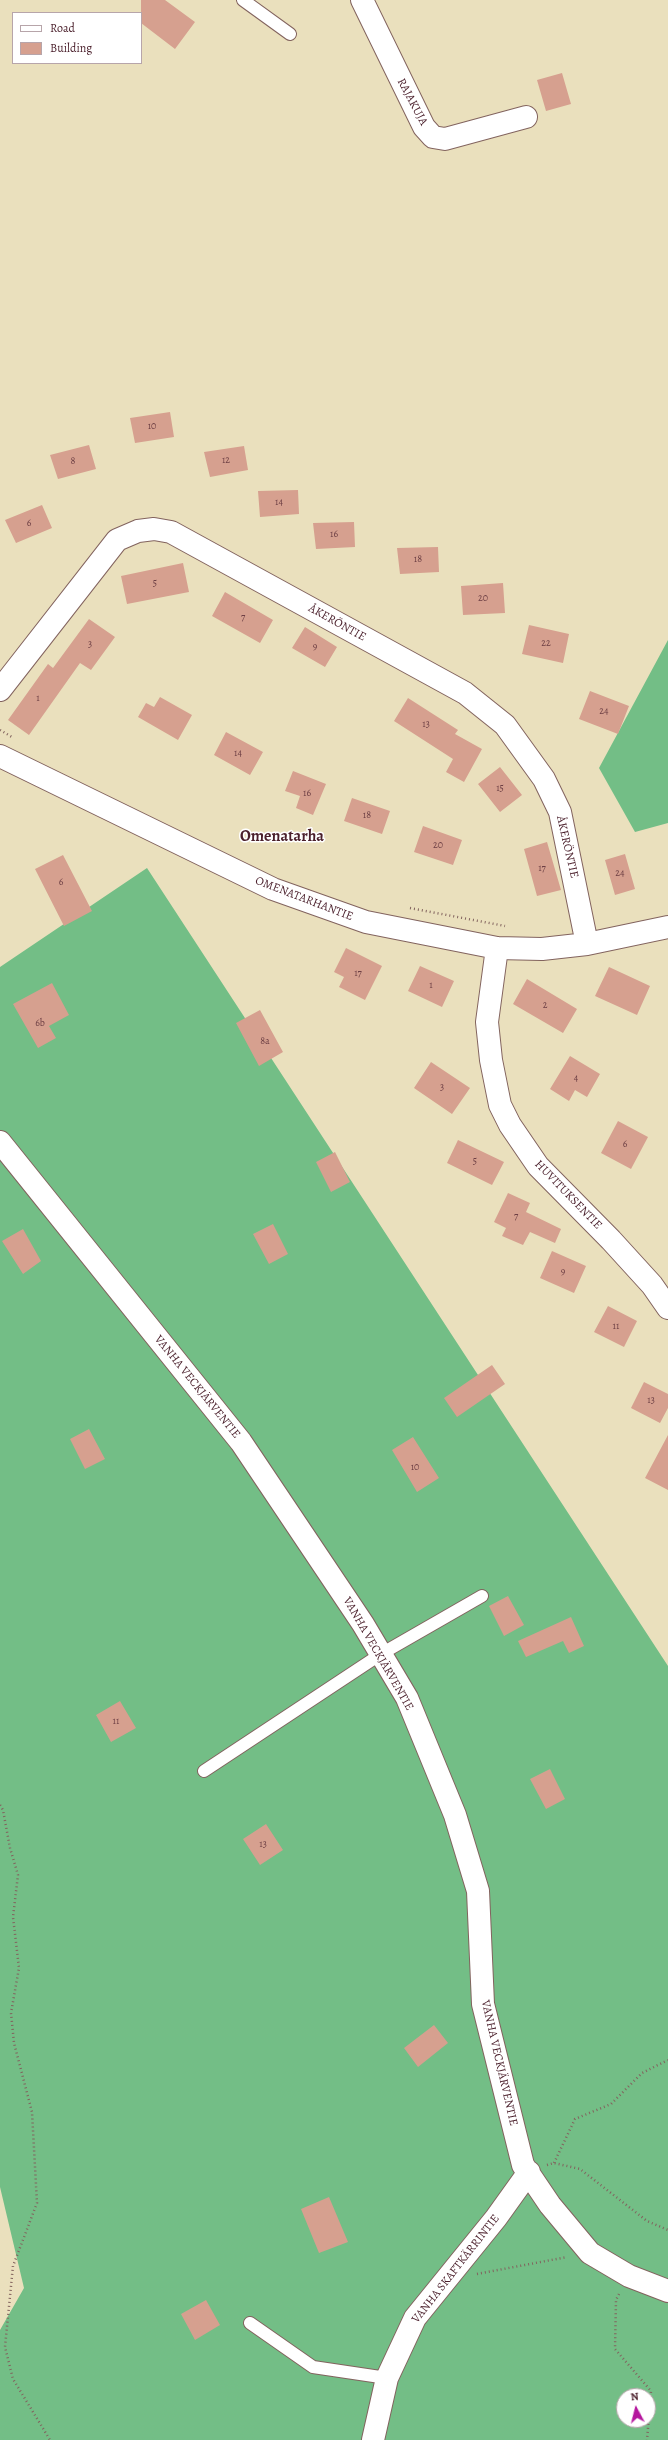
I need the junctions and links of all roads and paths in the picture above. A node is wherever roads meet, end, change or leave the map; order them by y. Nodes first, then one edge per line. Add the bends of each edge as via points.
1 (243, 0) edge
2 (362, 0) edge
3 (290, 34) dead end
4 (526, 117) dead end
5 (0, 690) edge
6 (0, 730) edge
7 (14, 738) dead end
8 (0, 756) edge
9 (405, 907) dead end
10 (506, 926) dead end
11 (668, 927) edge
12 (587, 944) junction
13 (497, 948) junction
14 (0, 1142) edge
15 (668, 1308) edge
16 (482, 1596) dead end
17 (381, 1654) junction
18 (204, 1771) dead end
19 (0, 1805) edge
20 (668, 2060) edge
21 (554, 2163) junction
22 (530, 2172) junction
23 (668, 2230) edge
24 (590, 2253) junction
25 (476, 2274) dead end
26 (629, 2276) junction
27 (668, 2291) edge
28 (250, 2323) dead end
29 (387, 2378) junction
30 (50, 2440) edge
31 (373, 2440) edge
32 (646, 2440) edge

1 - 3 lane
2 - 4 street, RAJAKUJA via 424,127 433,137 445,139
5 - 12 street, ÅKERÖNTIE via 117,540 138,531 154,529 171,532 464,693 505,725 544,779 560,812
6 - 7 path
8 - 13 street, OMENATARHANTIE via 273,889 366,922
9 - 10 path
11 - 12 street, OMENATARHANTIE
12 - 13 street, OMENATARHANTIE via 542,949
13 - 15 street, HUVITUKSENTIE via 487,1022 500,1105 510,1125 538,1166 652,1284
14 - 17 street, VANHA VECKJÄRVENTIE via 241,1442 364,1624
16 - 17 lane
17 - 18 lane
17 - 22 street, VANHA VECKJÄRVENTIE via 407,1698 455,1815 478,1891 483,2004 523,2164
19 - 30 path via 18,1875 13,1917 19,1968 11,2013 14,2043 32,2112 37,2203 13,2266 5,2347 13,2379
20 - 21 path via 642,2073 611,2104 575,2119
21 - 22 path
21 - 23 path via 580,2170 647,2221
22 - 24 street, VANHA VECKJÄRVENTIE via 550,2205
22 - 29 street, VANHA SKAFTKÄRRINTIE via 415,2318
24 - 25 path
24 - 26 street, VANHA VECKJÄRVENTIE
26 - 27 street, VANHA VECKJÄRVENTIE
26 - 32 path via 616,2300 615,2349 651,2391
28 - 29 lane via 313,2367
29 - 31 street, VANHA SKAFTKÄRRINTIE

